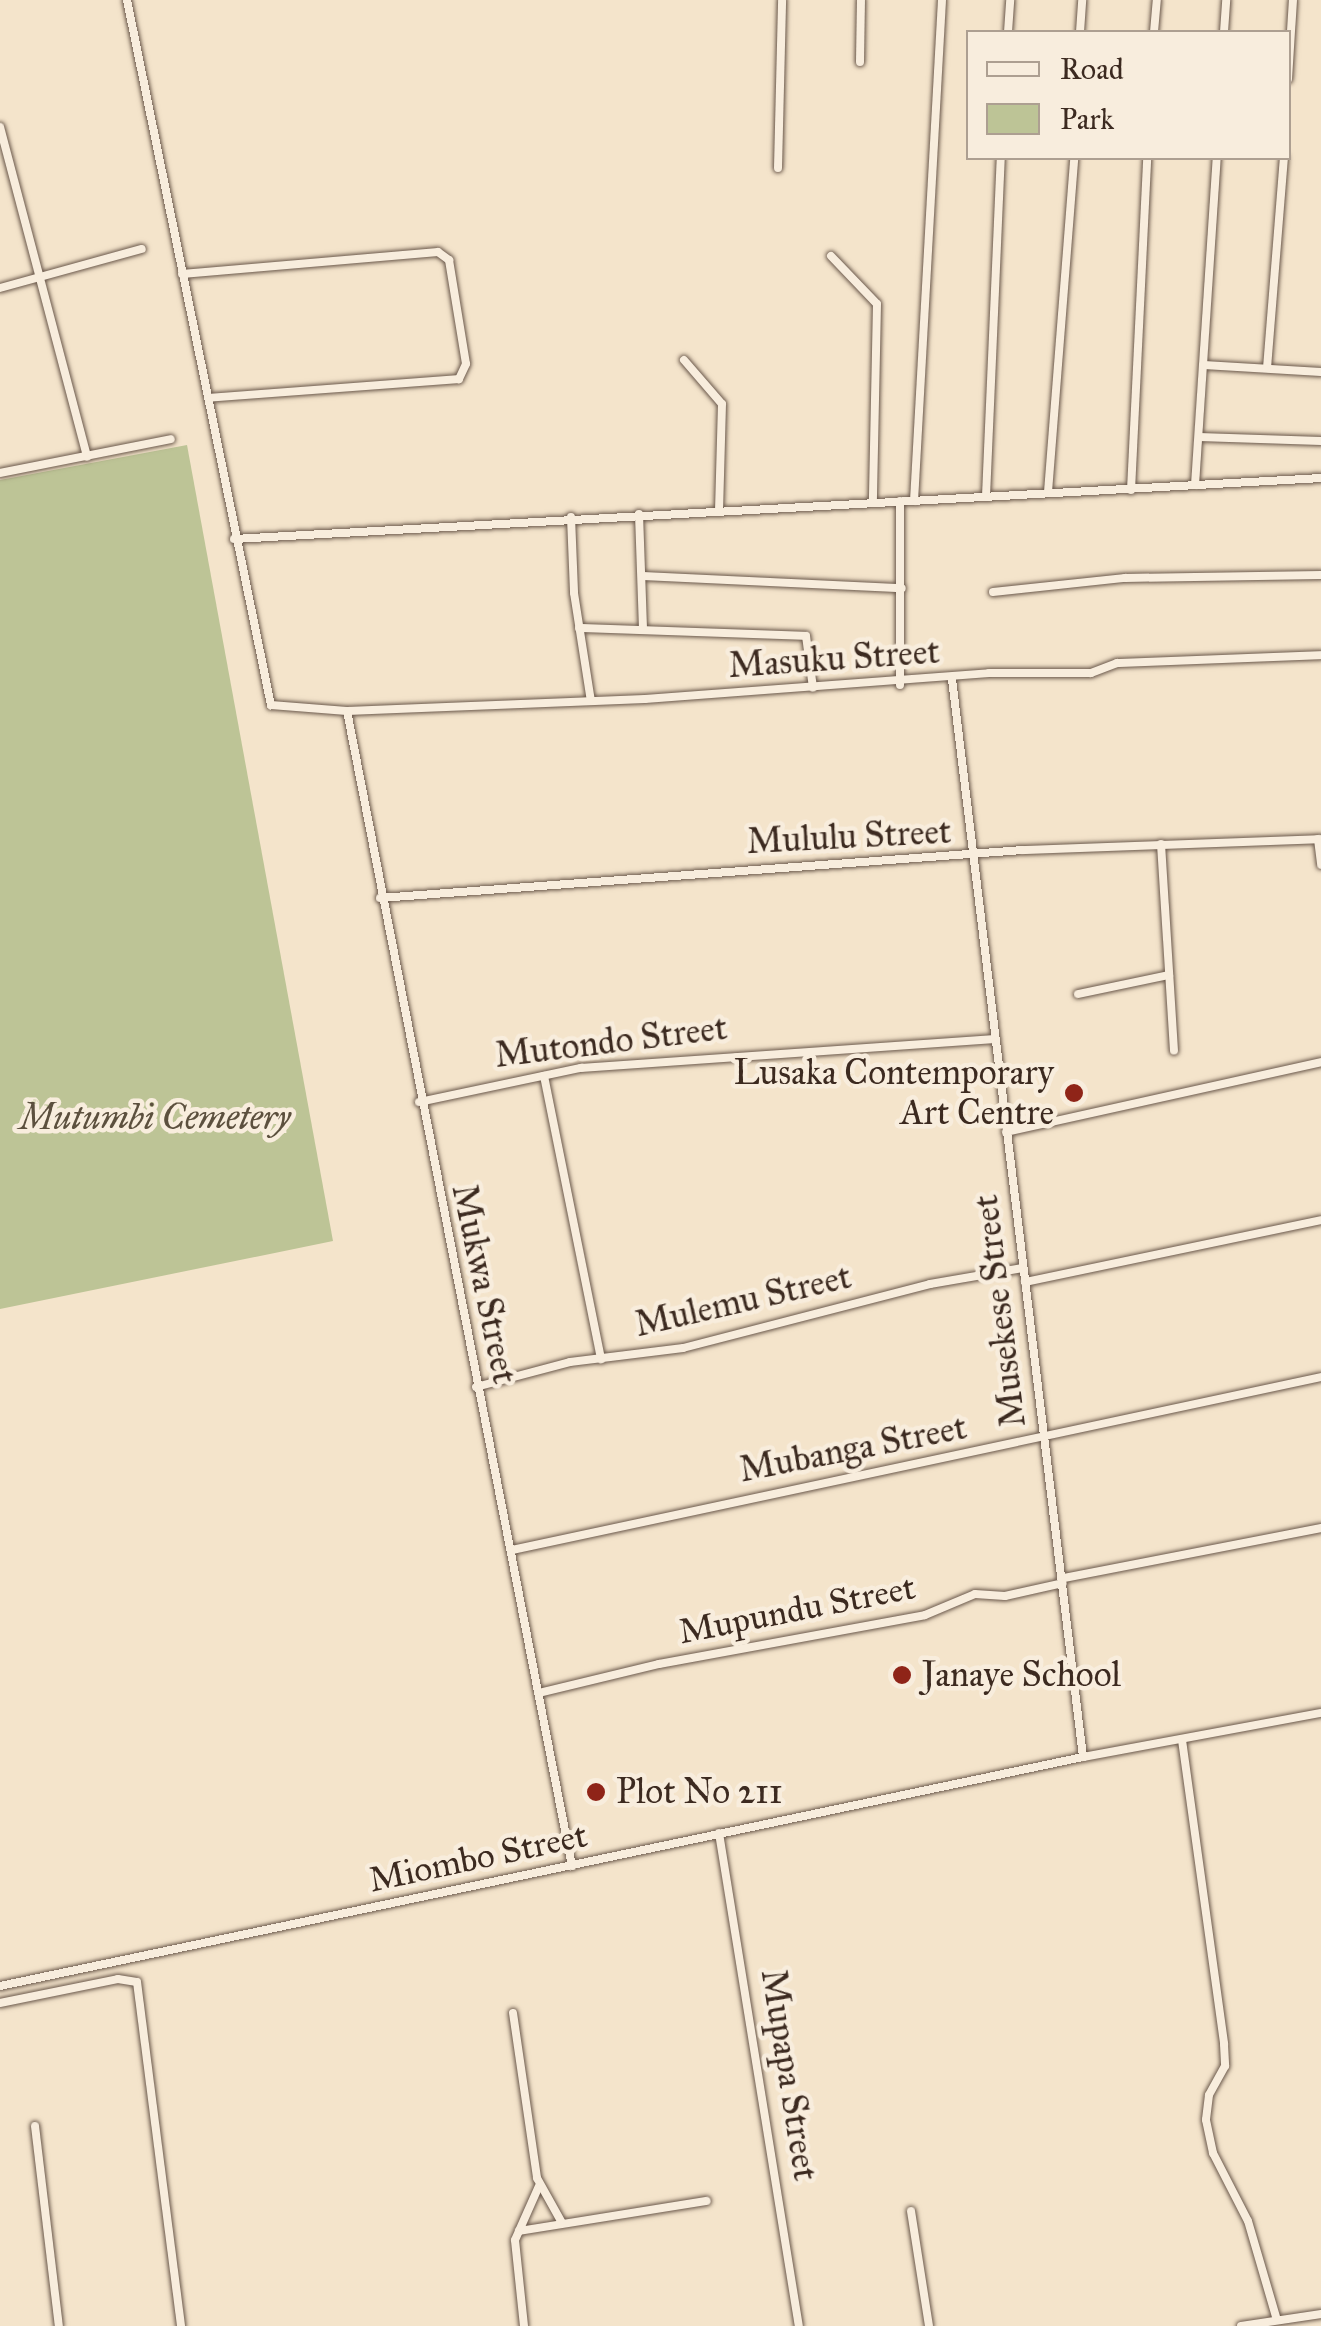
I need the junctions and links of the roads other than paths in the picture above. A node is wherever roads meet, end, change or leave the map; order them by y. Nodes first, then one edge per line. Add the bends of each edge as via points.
1 (127, 0) edge
2 (782, 0) edge
3 (860, 0) edge
4 (942, 0) edge
5 (1010, 0) edge
6 (1082, 0) edge
7 (1157, 0) edge
8 (1226, 0) edge
9 (1293, 0) edge
10 (1008, 30) edge
11 (1080, 30) edge
12 (1154, 30) edge
13 (1224, 30) edge
14 (1291, 32) edge
15 (860, 62) dead end
16 (0, 127) edge
17 (1001, 160) edge
18 (1074, 160) edge
19 (1148, 160) edge
20 (1217, 160) edge
21 (1284, 160) edge
22 (778, 168) dead end
23 (142, 249) dead end
24 (831, 256) dead end
25 (182, 274) junction
26 (40, 277) junction
27 (0, 288) edge
28 (684, 360) dead end
29 (1204, 365) junction
30 (1267, 368) junction
31 (1321, 372) edge
32 (209, 398) junction
33 (1198, 437) junction
34 (171, 439) dead end
35 (1321, 441) edge
36 (87, 457) junction
37 (0, 473) edge
38 (1321, 478) edge
39 (1195, 486) junction
40 (1132, 490) junction
41 (1048, 492) junction
42 (986, 496) junction
43 (914, 501) junction
44 (873, 502) junction
45 (900, 502) junction
46 (719, 510) junction
47 (639, 514) junction
48 (571, 517) junction
49 (234, 538) junction
50 (1321, 575) edge
51 (642, 576) junction
52 (902, 588) junction
53 (993, 592) dead end
54 (579, 628) junction
55 (643, 628) junction
56 (1321, 656) edge
57 (952, 679) junction
58 (900, 684) junction
59 (813, 688) junction
60 (591, 701) junction
61 (347, 711) junction
62 (1320, 839) edge
63 (1161, 844) junction
64 (974, 858) junction
65 (1321, 865) edge
66 (380, 898) junction
67 (1169, 974) junction
68 (1078, 994) dead end
69 (992, 1039) junction
70 (1174, 1050) dead end
71 (1321, 1062) edge
72 (544, 1076) junction
73 (418, 1102) junction
74 (1006, 1132) junction
75 (1321, 1220) edge
76 (1023, 1268) junction
77 (1025, 1282) junction
78 (601, 1359) junction
79 (1321, 1376) edge
80 (476, 1387) junction
81 (1042, 1440) junction
82 (1321, 1528) edge
83 (512, 1550) junction
84 (1064, 1580) junction
85 (539, 1694) junction
86 (1321, 1713) edge
87 (1182, 1740) junction
88 (1083, 1757) junction
89 (720, 1834) junction
90 (572, 1866) junction
91 (0, 1986) edge
92 (0, 2003) edge
93 (513, 2013) dead end
94 (35, 2126) dead end
95 (539, 2186) junction
96 (707, 2201) dead end
97 (911, 2211) dead end
98 (562, 2222) junction
99 (519, 2231) junction
100 (1321, 2314) edge
101 (1277, 2320) junction
102 (58, 2326) edge
103 (181, 2326) edge
104 (524, 2326) edge
105 (799, 2326) edge
106 (928, 2326) edge
107 (1241, 2326) edge

1 - 25 street
2 - 22 street
3 - 15 street
4 - 43 street
5 - 10 street
6 - 11 street
7 - 12 street
8 - 13 street
9 - 14 street
16 - 26 street
17 - 42 street
18 - 41 street
19 - 40 street
20 - 29 street
21 - 30 street
23 - 26 street
24 - 44 street via 877,304
25 - 32 street
25 - 32 street via 438,252 449,260 466,364 458,380
26 - 27 street
26 - 36 street
28 - 46 street via 722,404
29 - 30 street
29 - 33 street
30 - 31 street
32 - 49 street
33 - 35 street
33 - 39 street
34 - 36 street
36 - 37 street
38 - 39 street
39 - 40 street
40 - 41 street
41 - 42 street
42 - 43 street
43 - 45 street
44 - 45 street
44 - 46 street
45 - 52 street
46 - 47 street
47 - 48 street
47 - 51 street
48 - 49 street
48 - 54 street
49 - 61 street, Masuku Street via 266,700 278,709
50 - 53 street via 1125,578
51 - 52 street
51 - 55 street
52 - 58 street
54 - 55 street
54 - 60 street
55 - 59 street via 806,636
56 - 57 street, Masuku Street via 1117,662 1091,673
57 - 58 street, Masuku Street
57 - 64 street, Musekese Street
58 - 59 street, Masuku Street
59 - 60 street, Masuku Street
60 - 61 street, Masuku Street
61 - 66 street, Mukwa Street
62 - 63 street, Mululu Street
62 - 65 street
63 - 64 street, Mululu Street
63 - 67 street
64 - 66 street, Mululu Street
64 - 69 street, Musekese Street
66 - 73 street, Mukwa Street
67 - 68 street
67 - 70 street
69 - 72 street, Mutondo Street via 730,1055
69 - 74 street, Musekese Street
71 - 74 street
72 - 73 street, Mutondo Street
72 - 78 street
73 - 80 street, Mukwa Street
74 - 76 street, Musekese Street
75 - 77 street
76 - 77 street, Musekese Street
76 - 78 street, Mulemu Street via 930,1284 660,1353
77 - 81 street, Musekese Street
78 - 80 street, Mulemu Street
79 - 81 street, Mubanga Street
80 - 83 street, Mukwa Street
81 - 83 street, Mubanga Street
81 - 84 street, Musekese Street
82 - 84 street, Mupundu Street
83 - 85 street, Mukwa Street
84 - 85 street, Mupundu Street via 1006,1596 974,1594 925,1614 659,1664
84 - 88 street, Musekese Street
85 - 90 street, Mukwa Street
86 - 87 street, Miombo Street
87 - 88 street, Miombo Street
87 - 101 street via 1224,2044 1225,2066 1209,2095 1206,2120 1212,2153 1248,2221
88 - 89 street, Miombo Street
89 - 90 street, Miombo Street
89 - 105 street, Mupapa Street
90 - 91 street, Miombo Street
92 - 103 street via 118,1979 137,1982
93 - 95 street
94 - 102 street
95 - 98 street
95 - 99 street
96 - 98 street
97 - 106 street
98 - 99 street
99 - 104 street via 514,2240
100 - 101 street
101 - 107 street

